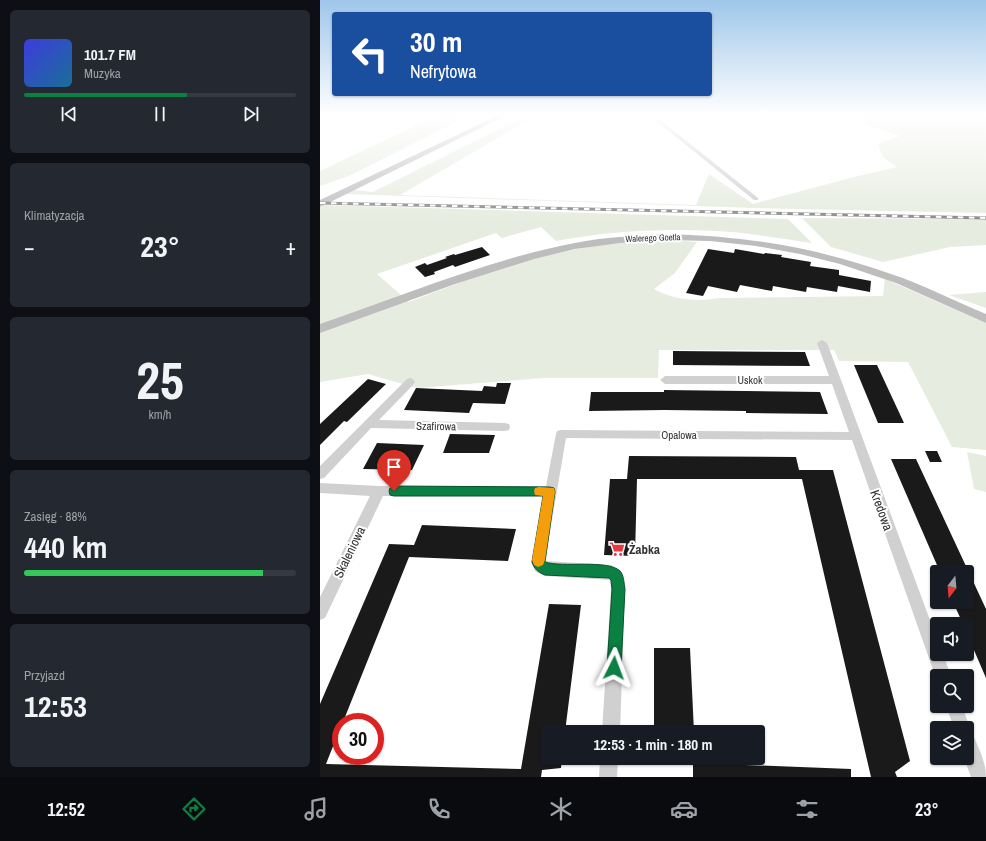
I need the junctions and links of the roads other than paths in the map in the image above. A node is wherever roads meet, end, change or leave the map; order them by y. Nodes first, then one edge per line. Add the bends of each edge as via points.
1 (429, 151) edge
2 (696, 151) edge
3 (756, 199) dead end
4 (320, 204) edge
5 (986, 318) edge
6 (320, 329) edge
7 (822, 343) dead end
8 (665, 380) dead end
9 (836, 380) junction
10 (410, 382) dead end
11 (368, 424) junction
12 (505, 427) dead end
13 (855, 436) junction
14 (320, 474) edge
15 (320, 488) edge
16 (378, 491) junction
17 (550, 492) junction
18 (320, 613) edge
19 (940, 669) edge
20 (611, 725) edge
21 (974, 760) edge
22 (609, 765) edge
23 (608, 777) edge
24 (980, 777) edge

1 - 4 street
2 - 3 street
5 - 6 street, Walerego Goetla via 886,276 822,256 734,240 670,238 603,241 532,255 476,272
7 - 9 street, Kredowa
8 - 9 street, Uskok
9 - 13 street, Kredowa
10 - 11 street
11 - 12 street, Szafirowa
11 - 14 street
13 - 17 street, Opalowa via 561,434
13 - 19 street, Kredowa
15 - 16 street
16 - 17 street
16 - 18 street, Skaleniowa
17 - 20 street via 538,562 540,566 552,570 610,572 618,581
21 - 24 street
22 - 23 street

